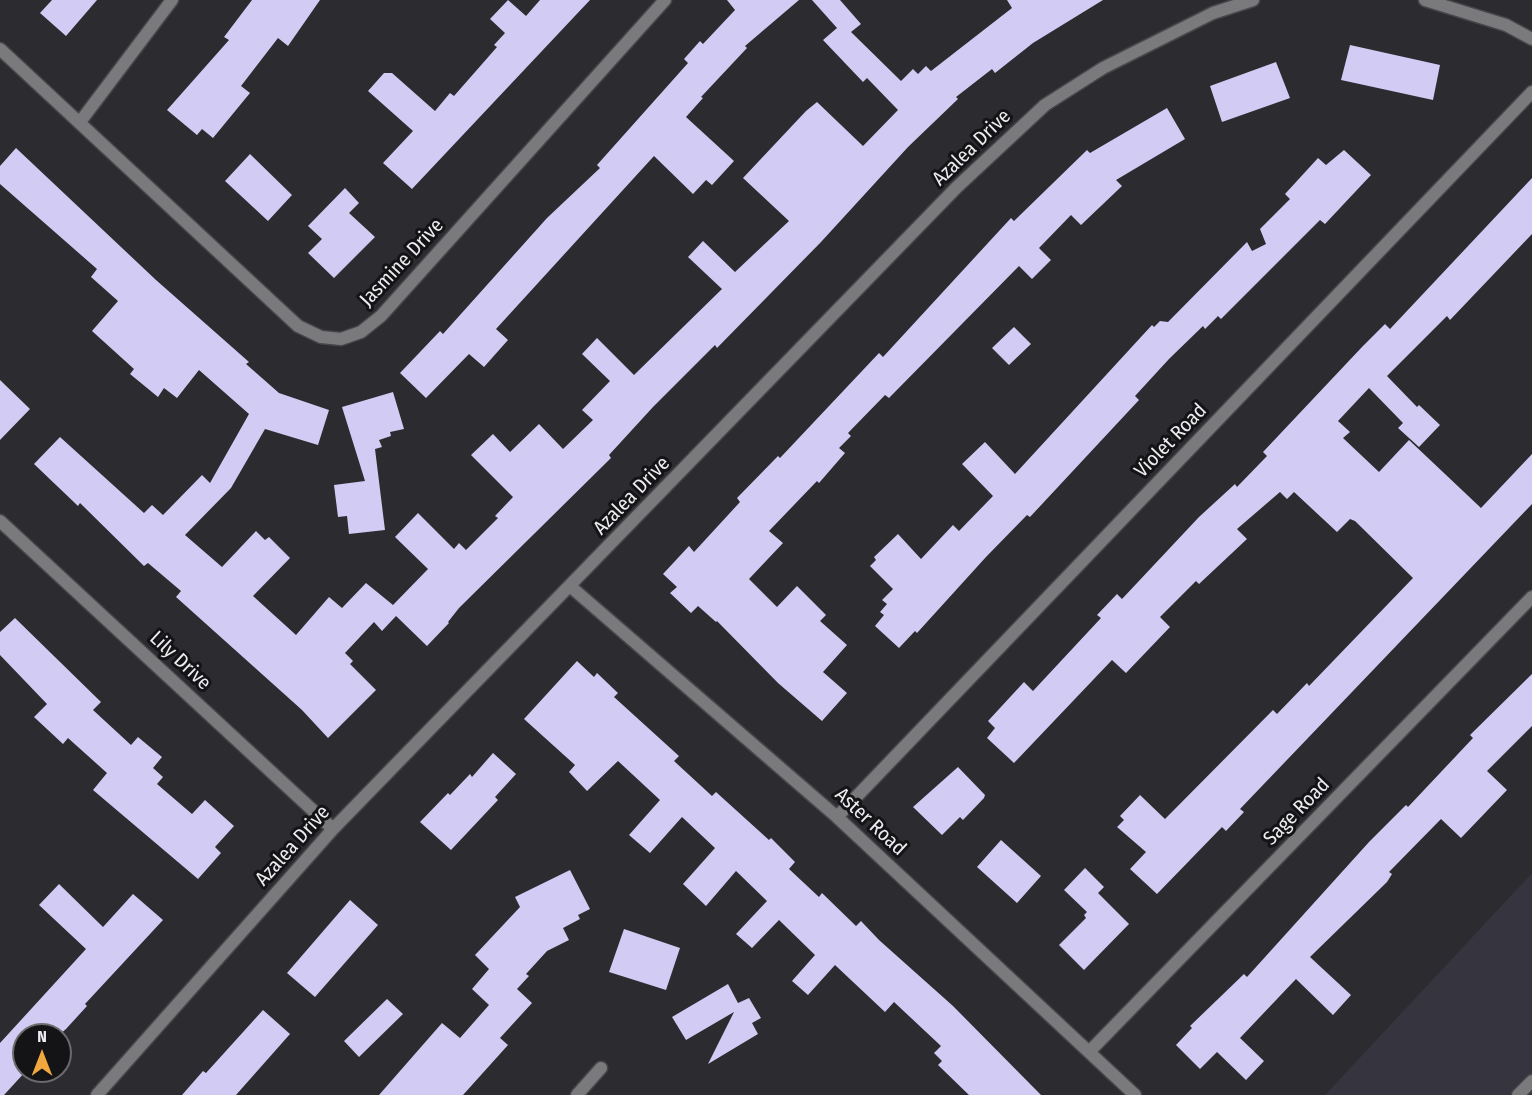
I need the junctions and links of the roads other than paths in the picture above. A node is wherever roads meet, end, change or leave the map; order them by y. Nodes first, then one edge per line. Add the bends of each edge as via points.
1 (171, 0) edge
2 (665, 0) edge
3 (1253, 0) edge
4 (1425, 0) edge
5 (1532, 39) edge
6 (0, 49) edge
7 (1532, 92) edge
8 (80, 122) junction
9 (0, 521) edge
10 (571, 586) junction
11 (1532, 597) edge
12 (837, 817) junction
13 (333, 829) junction
14 (1089, 1052) junction
15 (601, 1068) dead end
16 (1532, 1081) edge
17 (98, 1095) edge
18 (577, 1095) edge
19 (1135, 1095) edge
20 (1518, 1095) edge

1 - 8 street
2 - 8 street, Jasmine Drive via 381,316 362,332 341,339 321,337 298,326
3 - 10 street, Azalea Drive via 1213,13 1157,39 1046,105 957,187
4 - 5 street via 1506,25
6 - 8 street, Jasmine Drive
7 - 12 street, Violet Road
9 - 13 street, Lily Drive
10 - 12 street, Aster Road
10 - 13 street, Azalea Drive
11 - 14 street, Sage Road
12 - 14 street, Aster Road
13 - 17 street, Azalea Drive
14 - 19 street, Aster Road
15 - 18 street
16 - 20 street

